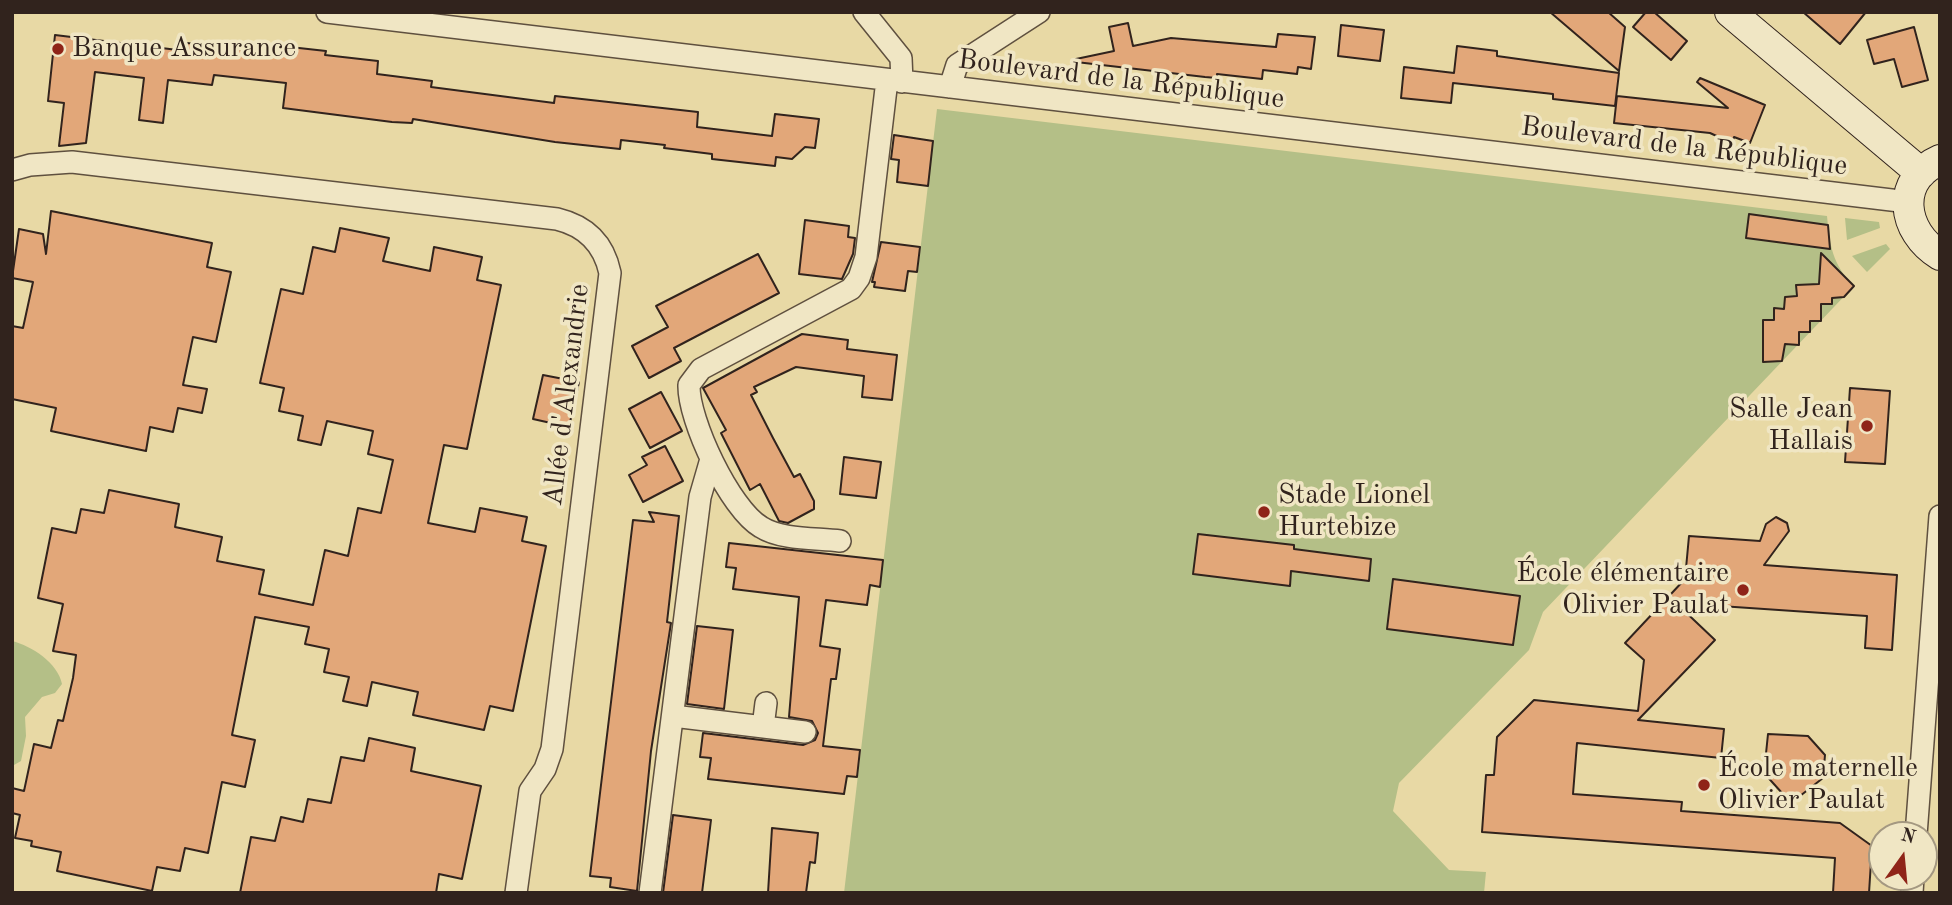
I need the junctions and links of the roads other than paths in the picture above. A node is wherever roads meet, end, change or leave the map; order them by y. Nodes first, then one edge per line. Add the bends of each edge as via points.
1 (327, 12) edge
2 (864, 12) edge
3 (1039, 12) edge
4 (1730, 12) edge
5 (402, 17) edge
6 (895, 81) junction
7 (950, 87) junction
8 (1930, 167) edge
9 (12, 170) edge
10 (1908, 202) junction
11 (1940, 255) edge
12 (711, 458) junction
13 (1940, 516) edge
14 (841, 541) dead end
15 (766, 703) dead end
16 (673, 716) junction
17 (763, 727) junction
18 (805, 732) dead end
19 (1917, 821) edge
20 (516, 893) edge
21 (650, 893) edge

1 - 5 street, Boulevard de la République
2 - 6 street via 901,58
3 - 7 street via 957,65
4 - 8 main road
5 - 6 street, Boulevard de la République
6 - 7 street, Boulevard de la République
6 - 12 street via 859,278 851,289 693,377 689,395
7 - 10 street, Boulevard de la République
8 - 10 main road
9 - 20 street, Allée d'Alexandrie via 72,162 557,219 586,231 602,249 610,273 558,708 550,760 530,791
10 - 11 main road via 1917,236
12 - 14 street via 741,508 763,529
12 - 16 street via 700,497
13 - 19 street
15 - 17 street
16 - 17 street
16 - 21 street
17 - 18 street

